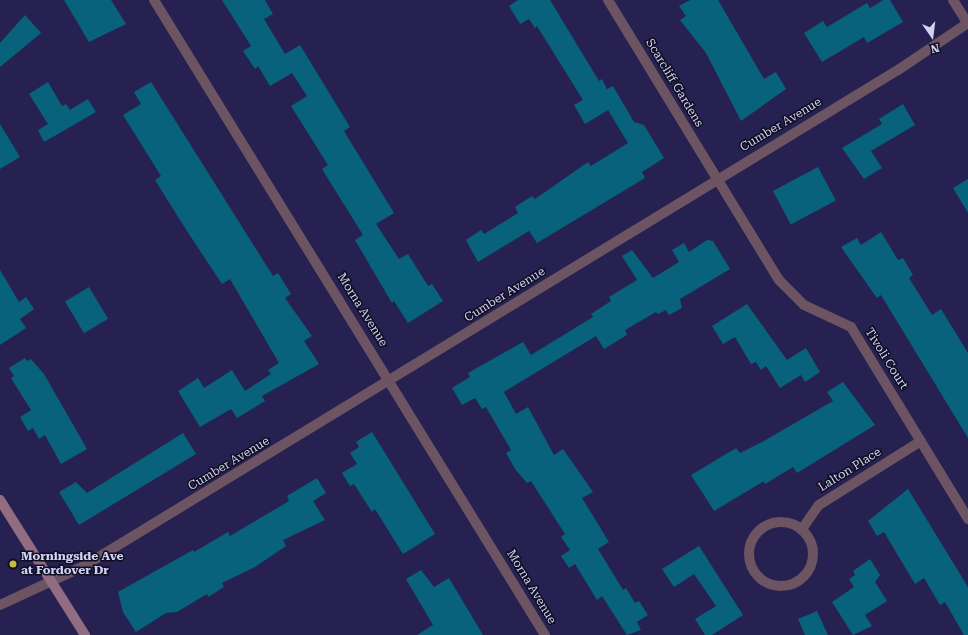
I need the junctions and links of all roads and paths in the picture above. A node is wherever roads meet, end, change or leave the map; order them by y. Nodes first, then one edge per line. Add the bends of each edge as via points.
1 (154, 0) edge
2 (608, 0) edge
3 (953, 0) edge
4 (968, 24) edge
5 (717, 180) junction
6 (390, 381) junction
7 (921, 441) junction
8 (0, 500) edge
9 (968, 519) edge
10 (802, 530) junction
11 (51, 581) junction
12 (0, 605) edge
13 (85, 635) edge
14 (545, 635) edge

1 - 6 street, Morna Avenue
2 - 5 street, Scarcliff Gardens
3 - 4 street
4 - 5 street, Cumber Avenue
5 - 6 street, Cumber Avenue
5 - 7 street, Tivoli Court via 779,280 792,296 824,316 851,327
6 - 11 street, Cumber Avenue via 84,566
6 - 14 street, Morna Avenue
7 - 9 street, Tivoli Court
7 - 10 street, Lalton Place via 819,505
8 - 11 main road
10 - 10 street via 787,523 771,523 754,537 749,558 759,577 778,586 788,585 805,575 813,556 812,546
11 - 12 street, Cumber Avenue
11 - 13 main road

